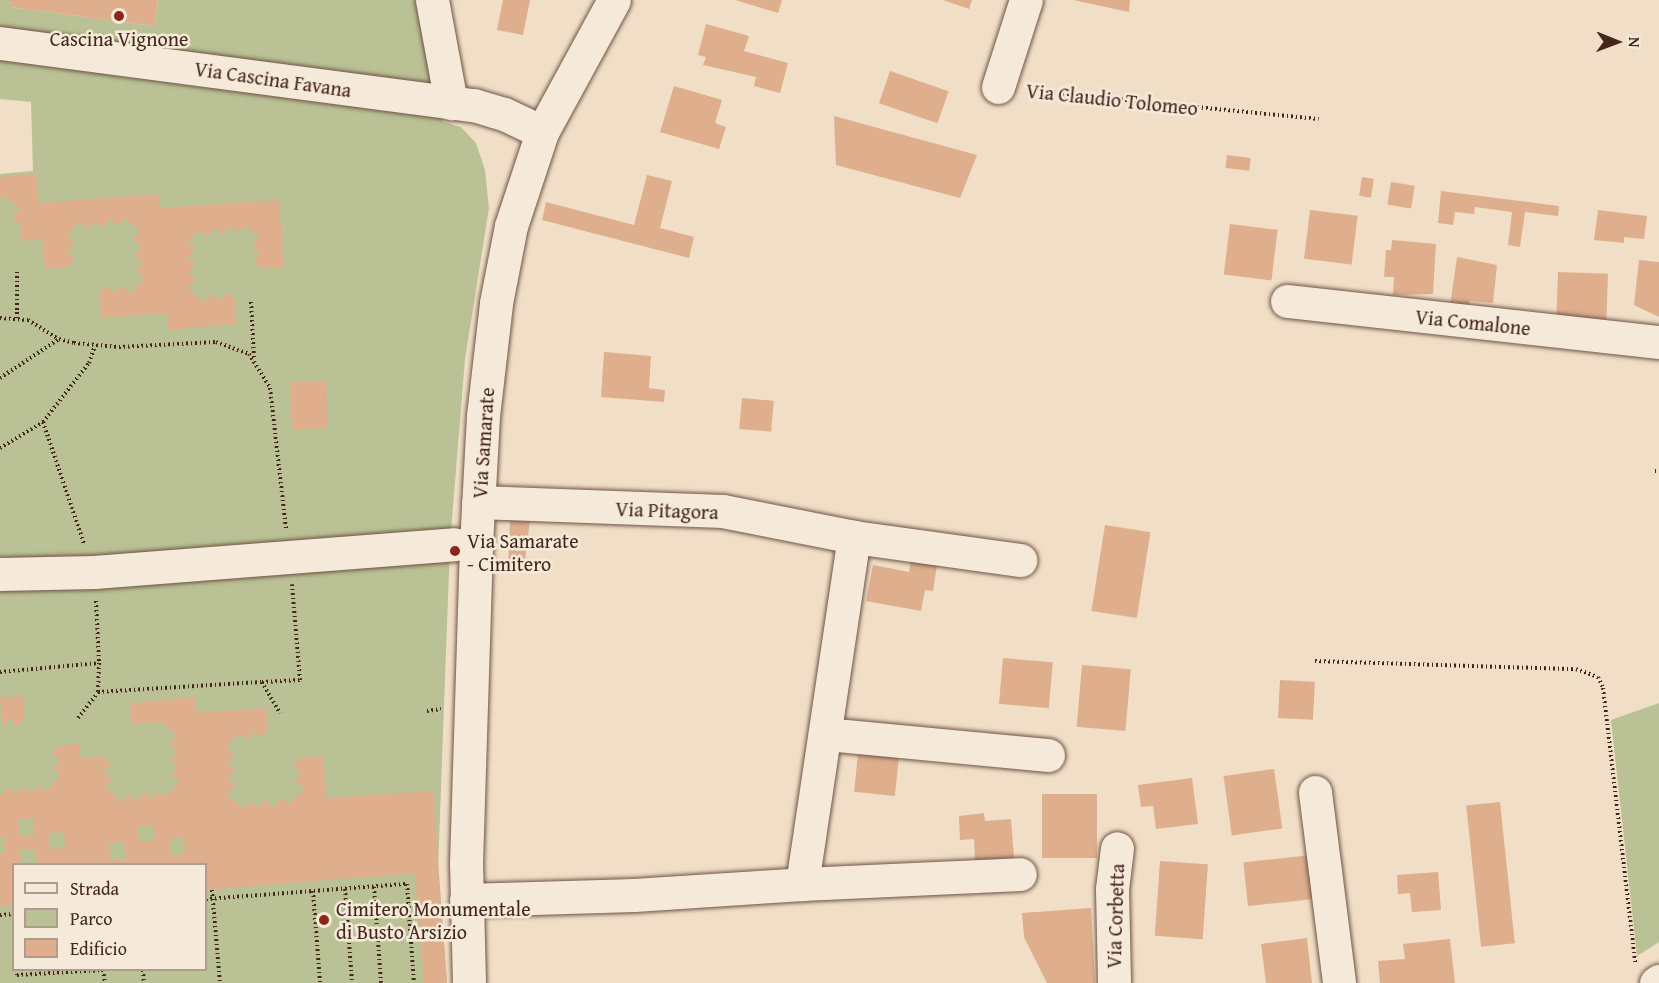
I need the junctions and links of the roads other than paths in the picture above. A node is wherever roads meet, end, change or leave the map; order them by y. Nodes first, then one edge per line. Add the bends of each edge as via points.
1 (432, 0) edge
2 (614, 0) edge
3 (1026, 0) edge
4 (0, 43) edge
5 (998, 87) road end
6 (450, 103) junction
7 (542, 132) junction
8 (1287, 301) dead end
9 (1659, 342) edge
10 (478, 502) junction
11 (854, 537) junction
12 (454, 544) dead end
13 (1020, 561) dead end
14 (0, 574) edge
15 (825, 734) junction
16 (1048, 755) dead end
17 (1315, 792) dead end
18 (1117, 848) dead end
19 (1020, 874) dead end
20 (802, 884) junction
21 (466, 900) junction
22 (469, 983) edge
23 (1113, 983) edge
24 (1339, 983) edge

1 - 6 street
2 - 7 street, Via Samarate
3 - 5 street, Via Claudio Tolomeo
4 - 6 street, Via Cascina Favana
6 - 7 street, Via Cascina Favana via 494,110
7 - 10 street, Via Samarate via 511,226 496,303
8 - 9 street, Via Comalone
10 - 11 street, Via Pitagora via 723,511
10 - 21 street, Via Samarate
11 - 13 street, Via Pitagora
11 - 15 street
12 - 14 street via 94,572
15 - 16 street
15 - 20 street
17 - 24 street
18 - 23 street, Via Corbetta via 1112,890
19 - 20 street
20 - 21 street
21 - 22 street, Via Samarate

